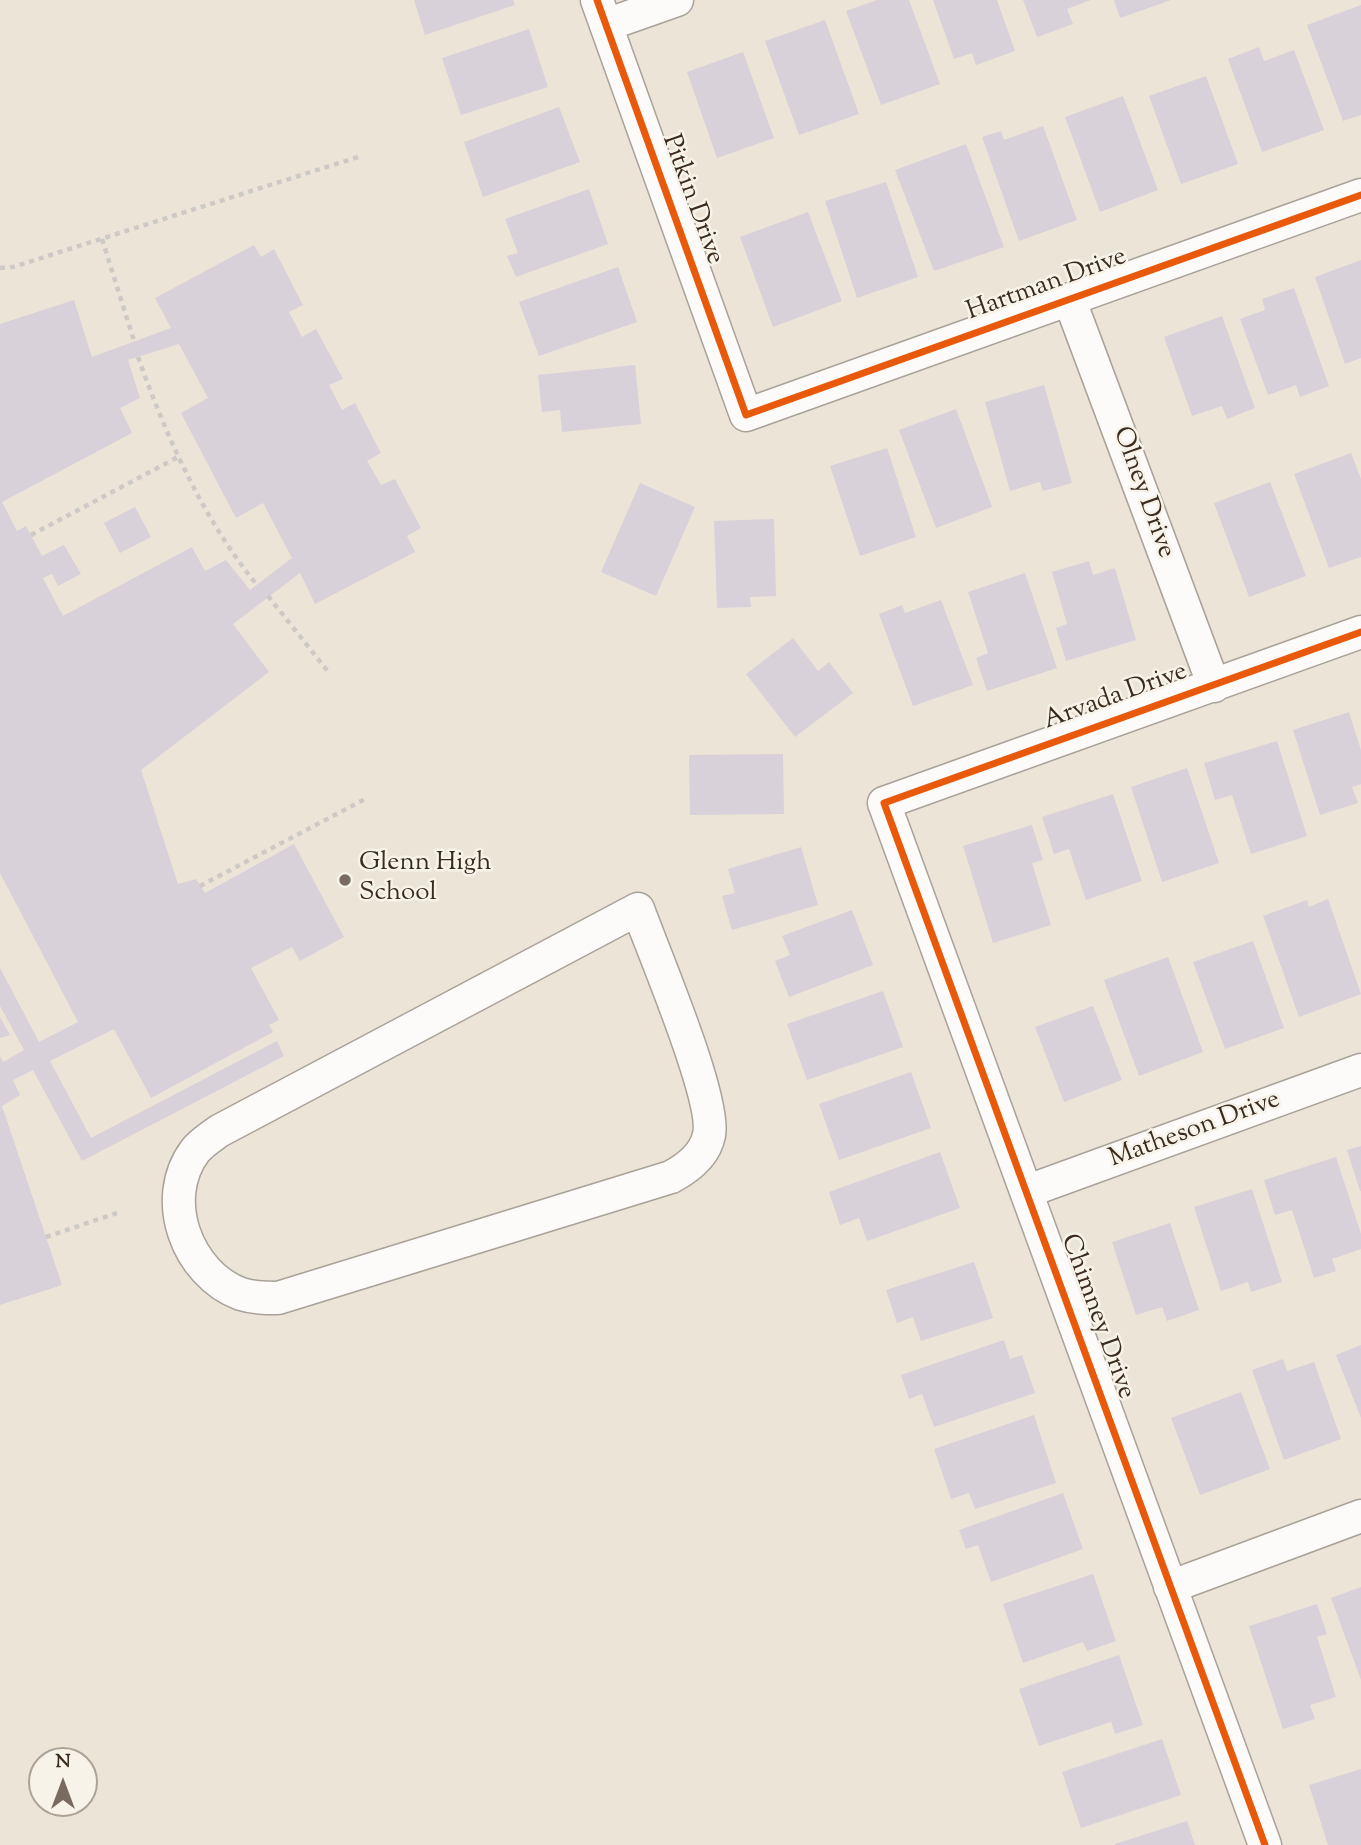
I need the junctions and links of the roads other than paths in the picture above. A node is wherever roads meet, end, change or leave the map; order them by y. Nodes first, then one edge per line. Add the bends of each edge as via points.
1 (677, 0) edge
2 (601, 13) edge
3 (1361, 195) edge
4 (1070, 301) junction
5 (746, 415) joint
6 (1361, 632) edge
7 (1214, 686) junction
8 (884, 803) joint
9 (638, 909) joint
10 (1361, 1070) edge
11 (1028, 1191) junction
12 (1361, 1516) edge
13 (1170, 1587) junction
14 (1265, 1845) edge

1 - 2 street
2 - 5 street, Pitkin Drive
3 - 4 street, Hartman Drive
4 - 5 street, Hartman Drive
4 - 7 street, Olney Drive
6 - 7 street, Arvada Drive
7 - 8 street, Arvada Drive
8 - 11 street, Chimney Drive
9 - 9 street via 219,1131 201,1145 186,1164 177,1200 186,1237 207,1271 240,1294 278,1298 687,1169 709,1136 708,1101
10 - 11 street, Matheson Drive
11 - 13 street, Chimney Drive
12 - 13 street
13 - 14 street, Chimney Drive

